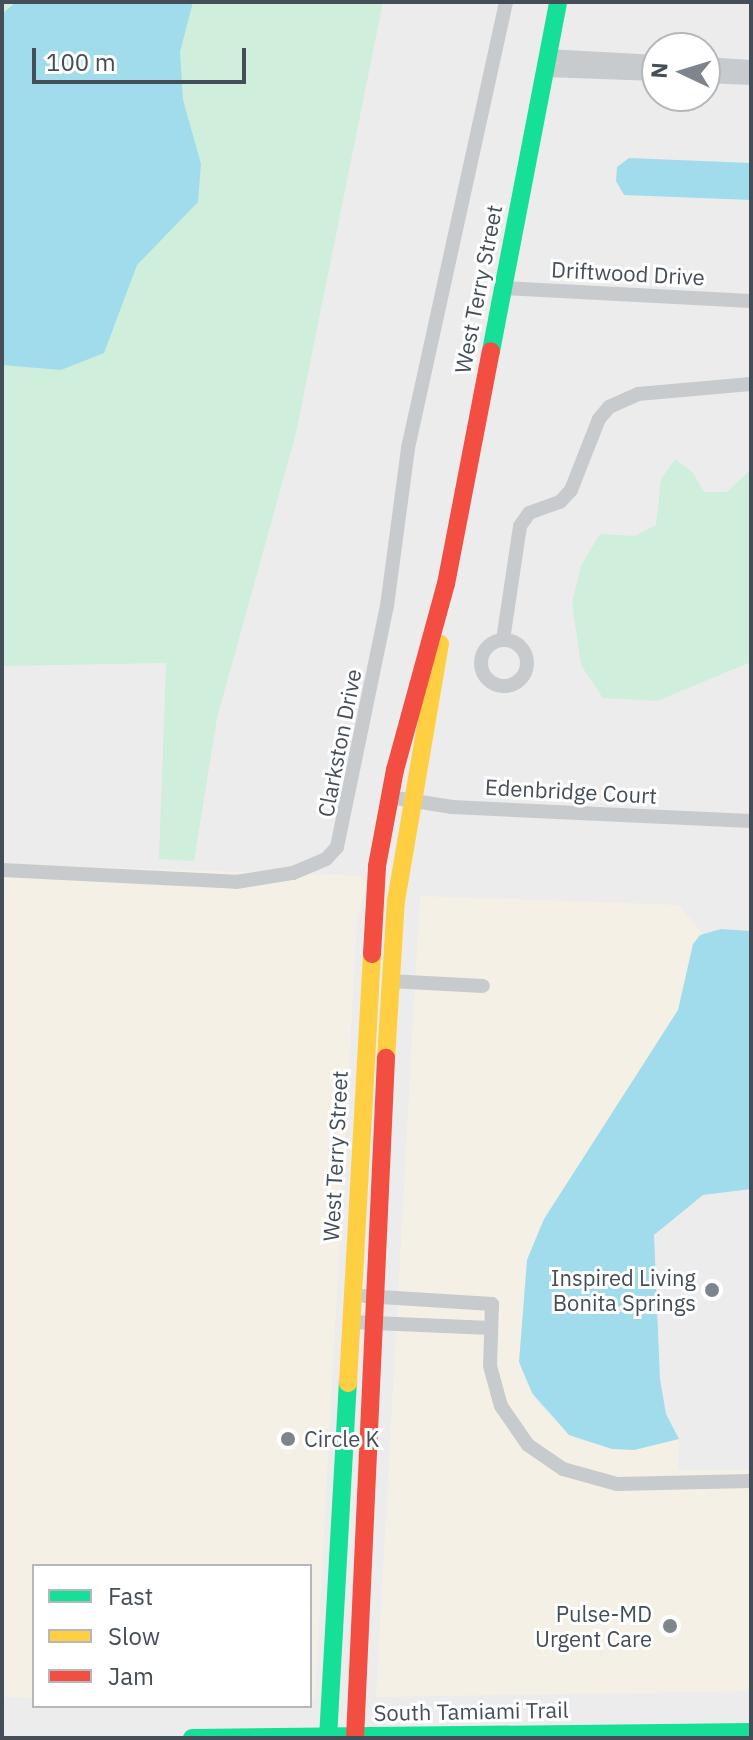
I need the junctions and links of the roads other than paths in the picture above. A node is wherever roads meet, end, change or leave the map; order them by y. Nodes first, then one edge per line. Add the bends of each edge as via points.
1 (506, 2) edge
2 (558, 2) edge
3 (641, 62) edge
4 (546, 63) junction
5 (721, 65) edge
6 (751, 67) edge
7 (641, 72) edge
8 (721, 77) edge
9 (751, 78) edge
10 (503, 288) junction
11 (751, 301) edge
12 (751, 384) edge
13 (446, 584) junction
14 (503, 640) dead end
15 (389, 797) junction
16 (413, 801) junction
17 (751, 821) edge
18 (2, 870) edge
19 (389, 981) junction
20 (483, 986) dead end
21 (352, 1295) junction
22 (377, 1297) junction
23 (350, 1322) junction
24 (376, 1323) junction
25 (491, 1328) junction
26 (751, 1481) edge
27 (751, 1732) edge
28 (355, 1737) edge
29 (192, 1738) edge
30 (328, 1738) edge

1 - 18 street, Clarkston Drive via 418,402 387,606 337,847 326,859 293,873 236,882
2 - 4 street, West Terry Street
3 - 4 street
4 - 7 street
4 - 10 street, West Terry Street
5 - 6 street
8 - 9 street
10 - 11 street, Driftwood Drive
10 - 13 street, West Terry Street
12 - 14 street via 638,394 609,407 599,419 571,490 560,502 529,513 520,526
13 - 15 street, West Terry Street
13 - 16 street, West Terry Street
15 - 16 street, Edenbridge Court
15 - 21 street, West Terry Street via 367,979
16 - 17 street, Edenbridge Court
16 - 19 street, West Terry Street
19 - 20 street
19 - 22 street, West Terry Street
21 - 22 street
21 - 23 street, West Terry Street
22 - 24 street, West Terry Street
22 - 25 street via 492,1304
23 - 24 street
23 - 30 street, West Terry Street
24 - 25 street
24 - 28 street, West Terry Street
25 - 26 street via 490,1366 501,1406 528,1445 545,1459 599,1482
27 - 28 street, South Tamiami Trail
28 - 30 street, South Tamiami Trail
29 - 30 street, South Tamiami Trail

